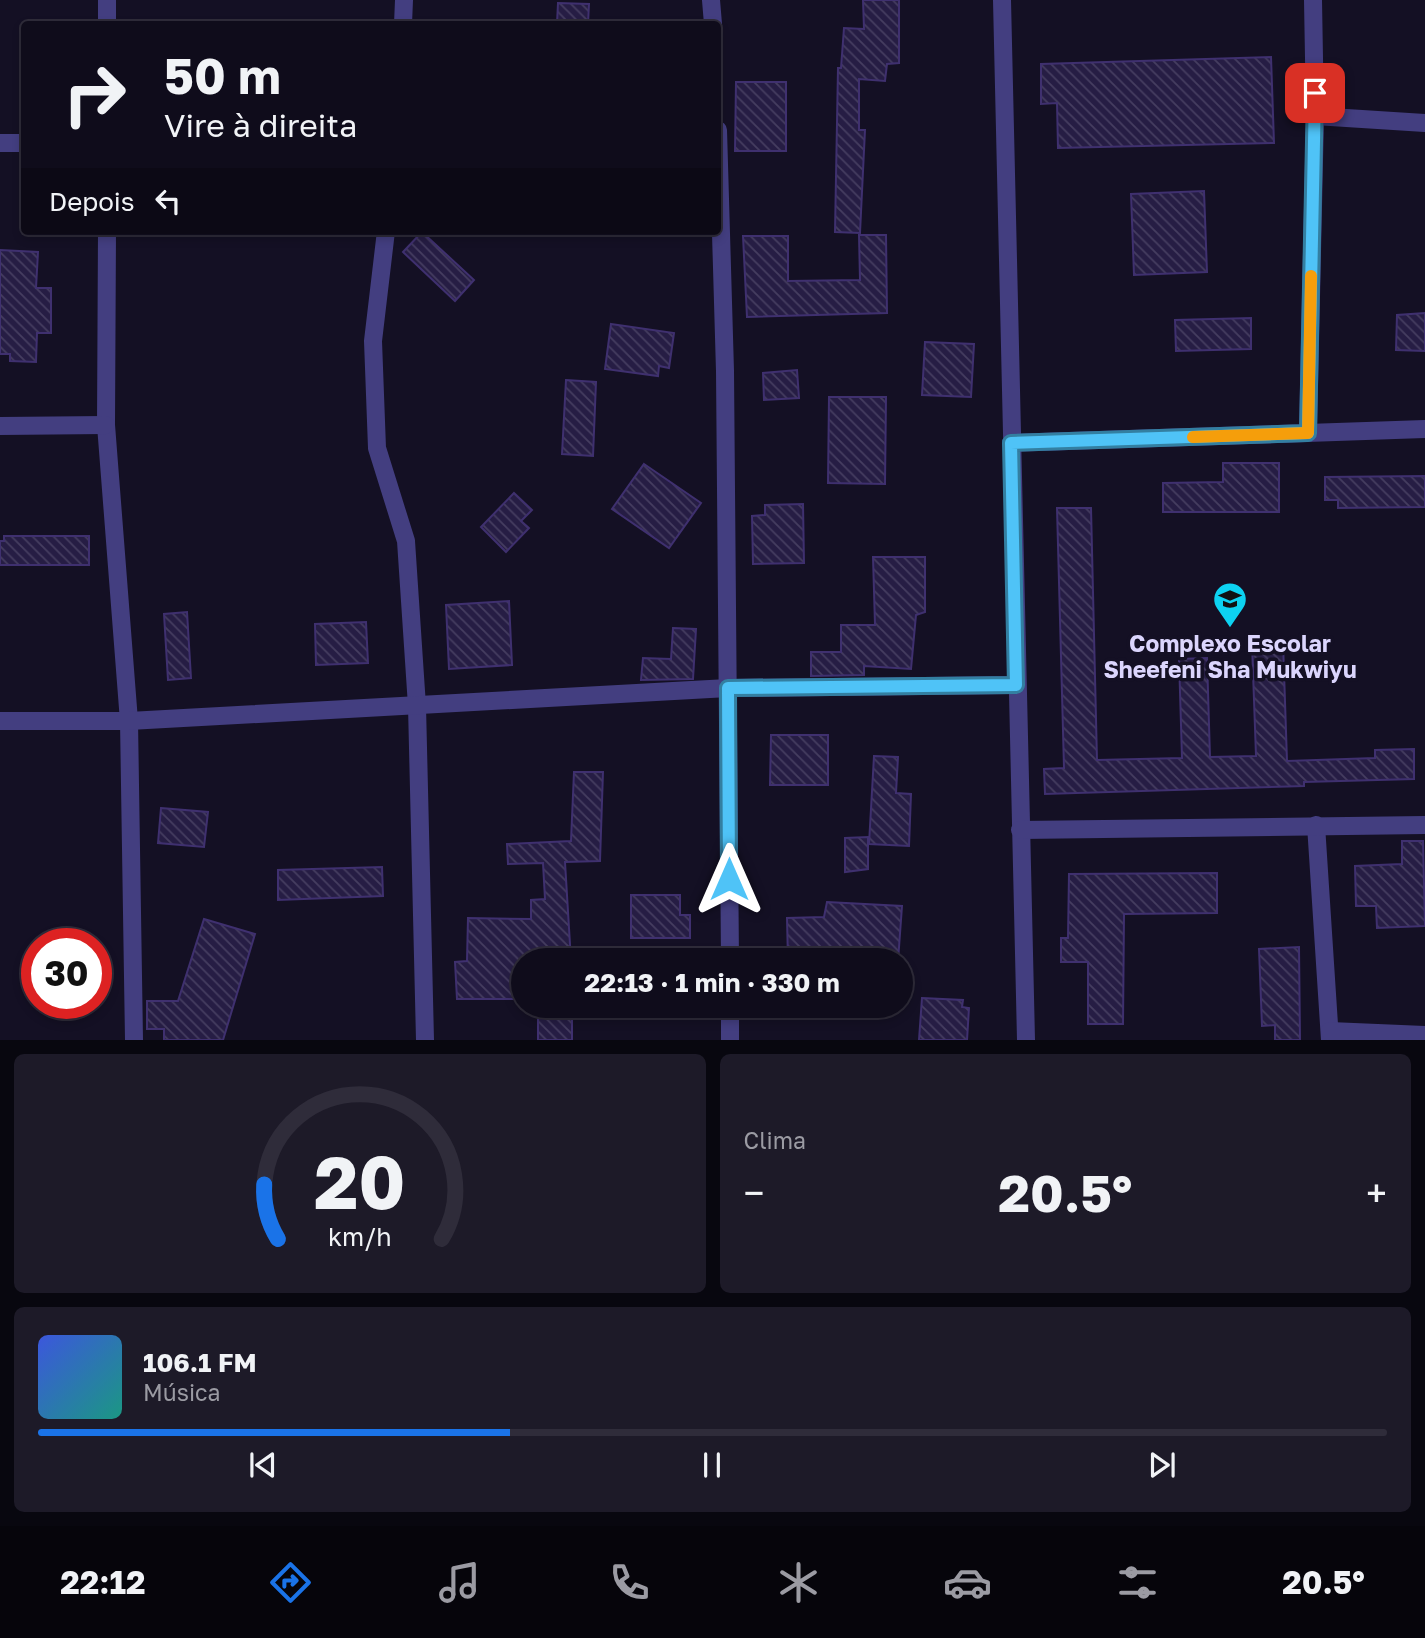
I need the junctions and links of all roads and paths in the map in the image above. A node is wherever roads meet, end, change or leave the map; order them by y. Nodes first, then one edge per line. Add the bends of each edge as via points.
1 (107, 0) edge
2 (404, 0) edge
3 (711, 0) edge
4 (1002, 0) edge
5 (1313, 0) edge
6 (107, 21) edge
7 (403, 21) edge
8 (713, 21) edge
9 (1315, 116) junction
10 (1425, 123) edge
11 (21, 143) edge
12 (0, 144) edge
13 (721, 233) edge
14 (107, 235) edge
15 (386, 235) edge
16 (106, 425) junction
17 (0, 426) edge
18 (1425, 429) edge
19 (1308, 433) junction
20 (1011, 443) junction
21 (1016, 685) junction
22 (728, 688) junction
23 (417, 706) junction
24 (0, 721) edge
25 (129, 721) junction
26 (1315, 825) junction
27 (1425, 825) edge
28 (1020, 830) junction
29 (730, 948) edge
30 (730, 1018) edge
31 (1330, 1035) edge
32 (1425, 1035) edge
33 (134, 1040) edge
34 (425, 1040) edge
35 (730, 1040) edge
36 (1026, 1040) edge

1 - 6 street
2 - 7 street
3 - 8 street
4 - 20 street
5 - 9 street
9 - 10 street
9 - 19 street
11 - 12 street
13 - 22 street
14 - 16 street
15 - 23 street via 373,341 377,448 407,541
16 - 17 street
16 - 25 street
18 - 19 street
19 - 20 street
20 - 21 street
21 - 22 street
21 - 28 street
22 - 23 street
22 - 29 street
23 - 25 street
23 - 34 street
24 - 25 street
25 - 33 street
26 - 27 street
26 - 28 street
26 - 31 street
28 - 36 street
30 - 35 street
31 - 32 street

